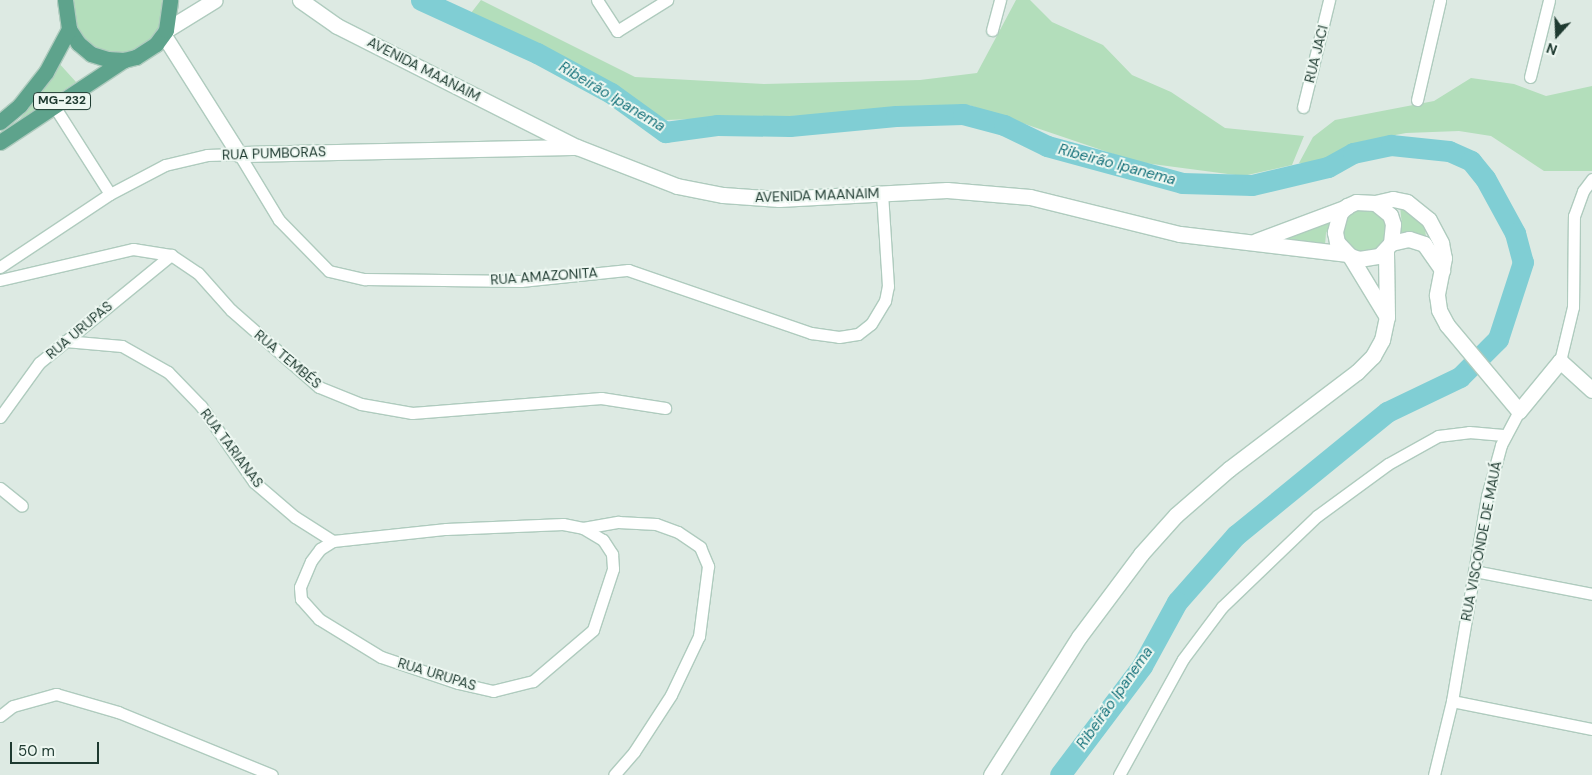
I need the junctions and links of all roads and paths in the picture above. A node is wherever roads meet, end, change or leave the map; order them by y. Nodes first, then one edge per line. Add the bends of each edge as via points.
1 (65, 0) edge
2 (170, 0) edge
3 (215, 0) edge
4 (300, 0) edge
5 (596, 0) edge
6 (667, 0) edge
7 (1000, 0) edge
8 (1329, 0) edge
9 (1440, 0) edge
10 (1549, 0) edge
11 (69, 29) junction
12 (992, 30) dead end
13 (164, 32) junction
14 (124, 60) junction
15 (1530, 77) dead end
16 (1417, 100) dead end
17 (54, 106) junction
18 (1303, 107) dead end
19 (0, 122) edge
20 (0, 142) edge
21 (577, 147) junction
22 (239, 154) junction
23 (1592, 179) edge
24 (882, 193) junction
25 (110, 194) junction
26 (1375, 203) junction
27 (1347, 206) junction
28 (1255, 241) junction
29 (1389, 246) junction
30 (170, 255) junction
31 (1349, 255) junction
32 (0, 267) edge
33 (1443, 272) junction
34 (0, 280) edge
35 (1387, 317) junction
36 (65, 341) junction
37 (1560, 361) junction
38 (1592, 390) edge
39 (665, 408) dead end
40 (1519, 411) junction
41 (0, 418) edge
42 (1506, 435) junction
43 (0, 488) edge
44 (22, 506) dead end
45 (583, 528) junction
46 (333, 541) junction
47 (1474, 571) junction
48 (1592, 594) edge
49 (1452, 701) junction
50 (0, 716) edge
51 (1592, 729) edge
52 (272, 775) edge
53 (614, 775) edge
54 (991, 775) edge
55 (1119, 775) edge
56 (1434, 775) edge

1 - 11 main road
2 - 13 main road
3 - 13 main road
4 - 21 main road, AVENIDA MAANAIM via 337,26
5 - 6 street via 617,31
7 - 12 street
8 - 18 street, RUA JACI
9 - 16 street
10 - 15 street
11 - 14 main road, MG-232 via 91,54 107,60
11 - 19 main road, MG-232 via 46,72 20,105
13 - 14 main road, MG-232 via 146,52
13 - 22 main road, RUA AMAZONITA
14 - 17 main road, MG-232
17 - 20 main road, MG-232
17 - 25 street
21 - 22 main road, RUA PUMBORAS
21 - 24 main road, AVENIDA MAANAIM via 677,186 723,195 779,198
22 - 24 street, RUA AMAZONITA via 279,220 329,271 365,279 521,281 628,270 811,333 839,337 858,334 871,324 885,301 888,286
22 - 25 street, RUA PUMBORAS via 207,156 165,165
23 - 37 street, RUA VISCONDE DE MAUÁ via 1583,191 1574,216 1573,307
24 - 28 main road, AVENIDA MAANAIM via 947,190 1030,197 1180,234
25 - 32 street, RUA PUMBORAS
26 - 27 main road via 1366,201
26 - 29 main road via 1390,215 1394,234
26 - 33 main road via 1393,198 1407,202 1429,220 1441,243
27 - 28 main road, AVENIDA MAANAIM
27 - 31 main road via 1340,213 1335,232 1337,242
28 - 31 main road, AVENIDA MAANAIM
29 - 31 main road via 1369,260
29 - 33 main road via 1409,239 1424,244
29 - 35 main road
30 - 34 street, RUA TEMBÉS via 133,249
30 - 36 street, RUA URUPAS
30 - 39 street, RUA TEMBÉS via 198,273 231,310 318,388 361,404 412,413 601,398
31 - 35 main road
33 - 40 main road via 1437,295 1439,310 1447,325
35 - 54 main road via 1382,340 1373,356 1357,372 1229,469 1176,515 1141,554 1079,637
36 - 41 street, RUA URUPAS via 39,363
36 - 46 street, RUA TARIANAS via 122,346 168,372 201,406 254,482 295,517
37 - 38 main road
37 - 40 main road, RUA VISCONDE DE MAUÁ
40 - 42 street, RUA VISCONDE DE MAUÁ
42 - 47 street, RUA VISCONDE DE MAUÁ via 1487,496
42 - 55 street via 1469,432 1438,436 1388,464 1317,516 1222,607 1182,659
43 - 44 street
45 - 46 street via 563,524 485,527
45 - 46 street, RUA URUPAS via 603,540 612,554 613,569 593,630 566,657 533,681 493,691 458,683 381,656 319,618 301,600 300,587 311,561 320,549
45 - 53 street via 618,522 656,524 678,532 700,547 708,566 699,636 671,695 634,752
47 - 48 street
47 - 49 street, RUA VISCONDE DE MAUÁ
49 - 51 street
49 - 56 street, RUA VISCONDE DE MAUÁ
50 - 52 street via 13,706 56,694 118,712

